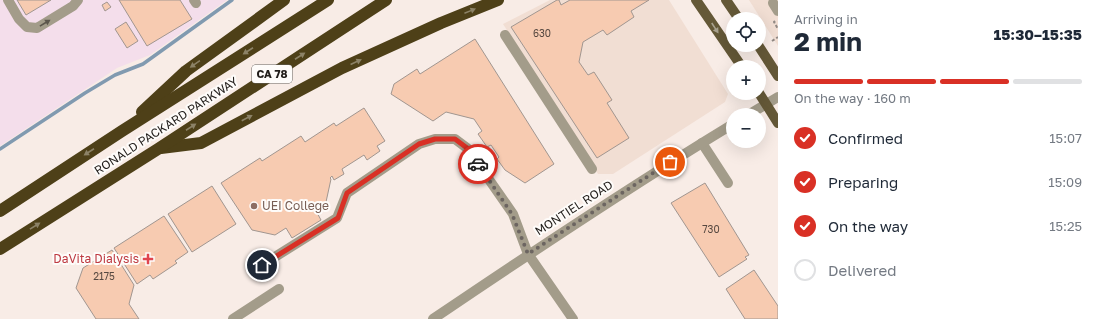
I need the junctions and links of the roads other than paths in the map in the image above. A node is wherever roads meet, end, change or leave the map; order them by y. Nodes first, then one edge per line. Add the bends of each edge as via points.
1 (8, 0) edge
2 (78, 0) edge
3 (284, 0) edge
4 (328, 0) edge
5 (386, 0) edge
6 (498, 0) edge
7 (696, 0) edge
8 (726, 0) edge
9 (734, 12) edge
10 (505, 35) dead end
11 (763, 52) edge
12 (737, 60) edge
13 (778, 76) edge
14 (778, 97) edge
15 (763, 100) edge
16 (766, 104) junction
17 (759, 108) edge
18 (778, 123) edge
19 (726, 128) edge
20 (122, 131) junction
21 (702, 143) junction
22 (158, 148) junction
23 (592, 169) dead end
24 (728, 183) dead end
25 (0, 211) edge
26 (0, 249) edge
27 (528, 254) junction
28 (262, 265) dead end
29 (279, 289) dead end
30 (233, 319) edge
31 (433, 319) edge
32 (573, 319) edge

1 -> 2 street via 19,20 28,27 37,28 73,6
3 -> 20 highway via 186,70
4 -> 20 highway, RONALD PACKARD PARKWAY / CA 78
22 -> 5 highway, RONALD PACKARD PARKWAY / CA 78
22 -> 6 highway via 201,143 342,68
7 -> 12 main road
8 - 9 main road
10 - 23 street
11 - 13 main road
14 - 16 street
15 - 16 main road
16 - 17 street
16 - 18 main road
19 - 21 street, MONTIEL ROAD
20 -> 25 highway, RONALD PACKARD PARKWAY / CA 78
21 - 24 street
21 - 27 street, MONTIEL ROAD
26 -> 22 highway, RONALD PACKARD PARKWAY / CA 78
27 - 28 street via 512,214 467,148 455,139 435,139 419,144 347,193 338,218
27 - 31 street, MONTIEL ROAD
27 - 32 street
29 - 30 street

